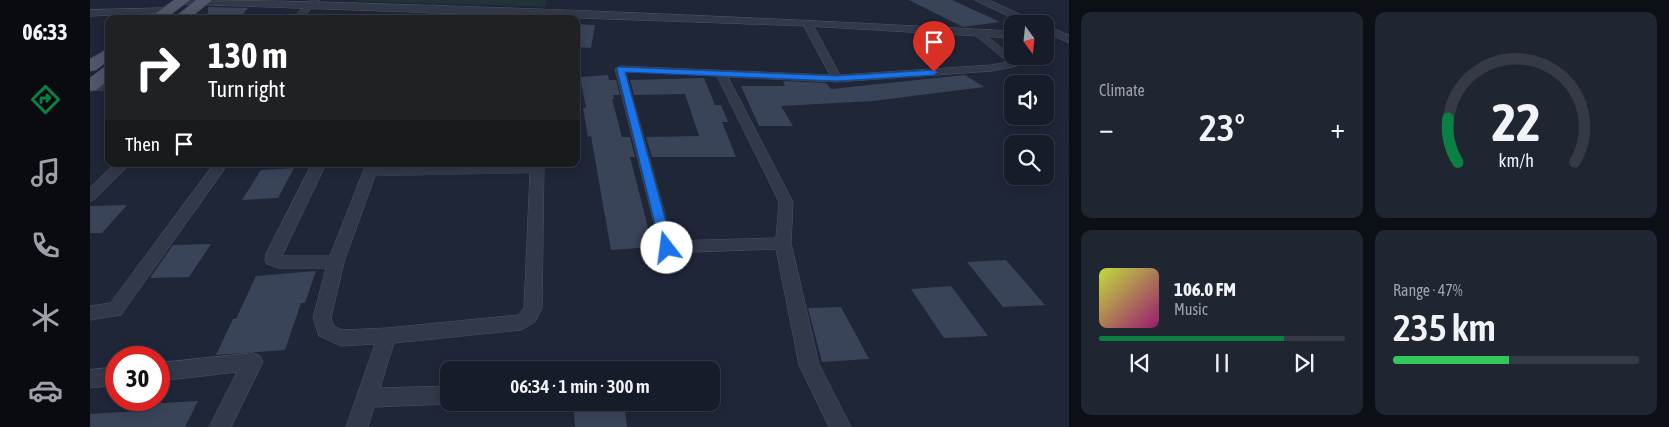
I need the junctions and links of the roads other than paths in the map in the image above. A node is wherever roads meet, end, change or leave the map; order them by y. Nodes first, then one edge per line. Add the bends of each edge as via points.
1 (205, 0) edge
2 (980, 0) edge
3 (182, 1) edge
4 (314, 2) edge
5 (90, 13) edge
6 (433, 13) edge
7 (161, 15) edge
8 (185, 15) edge
9 (300, 15) edge
10 (508, 15) edge
11 (1014, 15) edge
12 (580, 17) edge
13 (807, 23) junction
14 (1054, 32) edge
15 (978, 33) junction
16 (1004, 35) edge
17 (1054, 37) edge
18 (1068, 38) edge
19 (105, 56) edge
20 (90, 66) edge
21 (721, 73) junction
22 (105, 75) edge
23 (837, 79) junction
24 (90, 86) edge
25 (105, 87) edge
26 (120, 167) edge
27 (219, 167) edge
28 (318, 167) edge
29 (454, 167) edge
30 (537, 167) edge
31 (372, 168) edge
32 (90, 196) edge
33 (783, 243) junction
34 (336, 262) junction
35 (90, 312) edge
36 (387, 336) junction
37 (170, 371) edge
38 (105, 377) edge
39 (90, 378) edge
40 (440, 395) edge
41 (367, 398) junction
42 (220, 427) edge
43 (357, 427) edge
44 (840, 427) edge

1 - 3 street
1 - 4 street
1 - 8 main road
2 - 11 street
3 - 7 main road
4 - 6 street
4 - 9 street
5 - 7 street
6 - 10 street
12 - 13 street
13 - 15 street
13 - 23 street
14 - 18 street
15 - 16 street
15 - 23 street via 1013,60 1013,64
17 - 18 street
19 - 20 main road
21 - 23 street
21 - 33 street via 786,202
21 - 33 street via 620,69 667,248
22 - 24 main road
24 - 25 street
26 - 32 street
27 - 35 street via 115,310
28 - 34 street via 273,260
29 - 31 street
30 - 36 street via 533,308 529,317 522,322
31 - 34 street
33 - 44 street via 809,365
34 - 36 street via 322,318 326,331 341,338
36 - 41 street
37 - 42 street via 253,362
38 - 39 street
40 - 41 street
41 - 43 street

